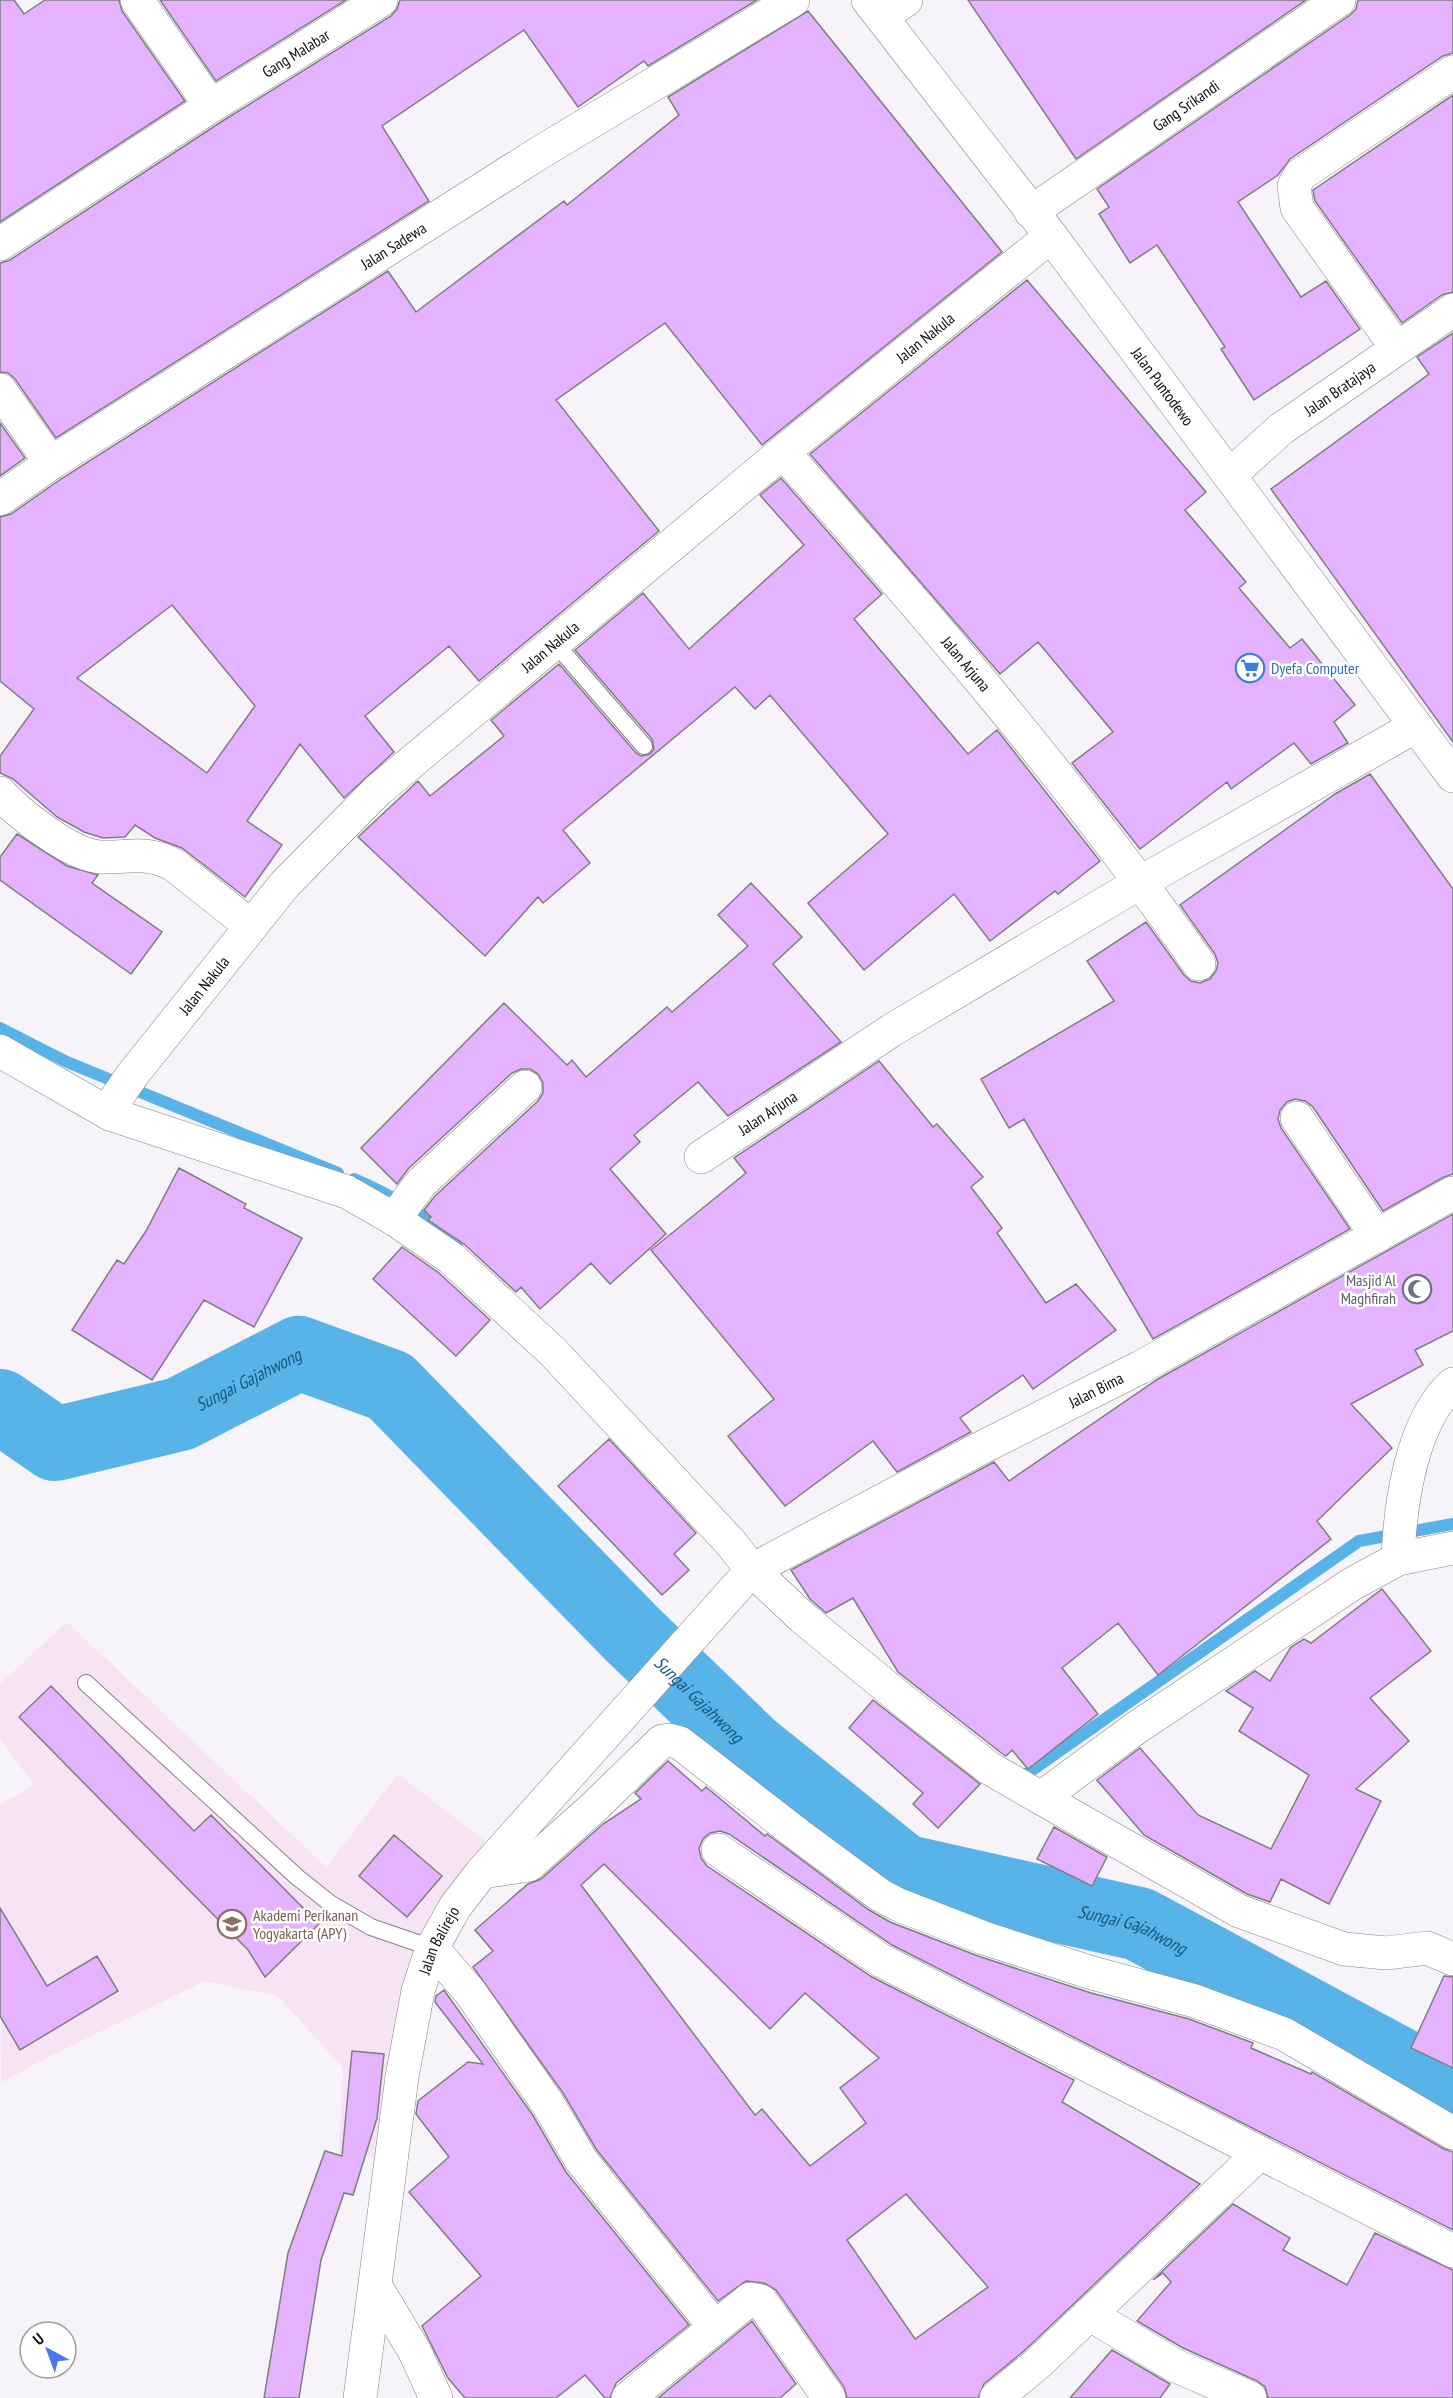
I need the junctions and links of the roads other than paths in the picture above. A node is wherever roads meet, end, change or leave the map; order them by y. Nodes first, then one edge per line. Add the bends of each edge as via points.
1 (137, 0) edge
2 (381, 0) edge
3 (793, 0) edge
4 (1339, 0) edge
5 (885, 5) edge
6 (1453, 72) edge
7 (212, 106) junction
8 (1041, 224) junction
9 (0, 244) edge
10 (1453, 310) edge
11 (1396, 347) junction
12 (0, 390) edge
13 (783, 452) junction
14 (51, 463) junction
15 (1230, 475) junction
16 (0, 499) edge
17 (554, 642) junction
18 (1416, 726) junction
19 (644, 746) dead end
20 (1453, 776) edge
21 (0, 793) edge
22 (1141, 882) junction
23 (251, 926) junction
24 (1199, 964) dead end
25 (0, 1051) edge
26 (525, 1087) dead end
27 (120, 1096) junction
28 (1297, 1118) dead end
29 (701, 1157) dead end
30 (1453, 1193) edge
31 (401, 1210) junction
32 (1377, 1236) junction
33 (1453, 1384) edge
34 (1399, 1540) junction
35 (1453, 1548) edge
36 (746, 1578) junction
37 (86, 1683) dead end
38 (1041, 1798) junction
39 (718, 1850) dead end
40 (482, 1872) junction
41 (432, 1948) junction
42 (1453, 1959) edge
43 (1453, 2133) edge
44 (1260, 2152) junction
45 (1453, 2251) edge
46 (376, 2287) junction
47 (1089, 2314) junction
48 (714, 2326) junction
49 (360, 2398) edge
50 (436, 2398) edge
51 (628, 2398) edge
52 (829, 2398) edge
53 (996, 2398) edge
54 (1250, 2398) edge

1 - 7 street
2 - 7 street, Gang Malabar
3 - 14 street, Jalan Sadewa via 536,155
4 - 8 street, Gang Srikandi
5 - 8 street, Jalan Puntodewo
6 - 11 street via 1300,175 1294,186 1297,208
7 - 9 street, Gang Malabar
8 - 13 street, Jalan Nakula
8 - 15 street, Jalan Puntodewo
10 - 11 street, Jalan Bratajaya
11 - 15 street, Jalan Bratajaya via 1281,429
12 - 14 street
13 - 17 street, Jalan Nakula
13 - 22 street, Jalan Arjuna via 931,619
14 - 16 street, Jalan Sadewa
15 - 18 street, Jalan Puntodewo
17 - 19 lane
17 - 23 street, Jalan Nakula via 377,791 307,861
18 - 20 street, Jalan Puntodewo
18 - 22 street, Jalan Arjuna
21 - 23 street via 17,812 77,850 99,857 143,854 174,865
22 - 24 street
22 - 29 street, Jalan Arjuna via 892,1030
23 - 27 street, Jalan Nakula
25 - 27 street
26 - 31 street
27 - 31 street via 347,1192
28 - 32 street
30 - 32 street, Jalan Bima
31 - 36 street via 554,1352 730,1542
32 - 36 street, Jalan Bima via 1141,1368 976,1450
33 - 34 street via 1431,1410 1418,1437
34 - 35 street
34 - 38 street via 1352,1584 1136,1728
36 - 38 street via 803,1618 990,1768
36 - 40 street, Jalan Balirejo
37 - 41 lane via 331,1904 371,1927
38 - 42 street via 1239,1911 1344,1949 1386,1953 1427,1948
39 - 44 street via 882,1961
40 - 41 street, Jalan Balirejo via 455,1907
40 - 43 street via 529,1865 645,1756 662,1741 669,1740 680,1743 800,1836 899,1905 984,1938 1196,2001 1284,2034
41 - 46 street, Jalan Balirejo via 418,1992 402,2077
41 - 48 street via 470,1992 548,2104 581,2160
44 - 45 street
44 - 47 street
46 - 49 street, Jalan Balirejo
46 - 50 street via 415,2352
47 - 53 street
47 - 54 street via 1174,2364
48 - 51 street
48 - 52 street via 750,2298 762,2301

